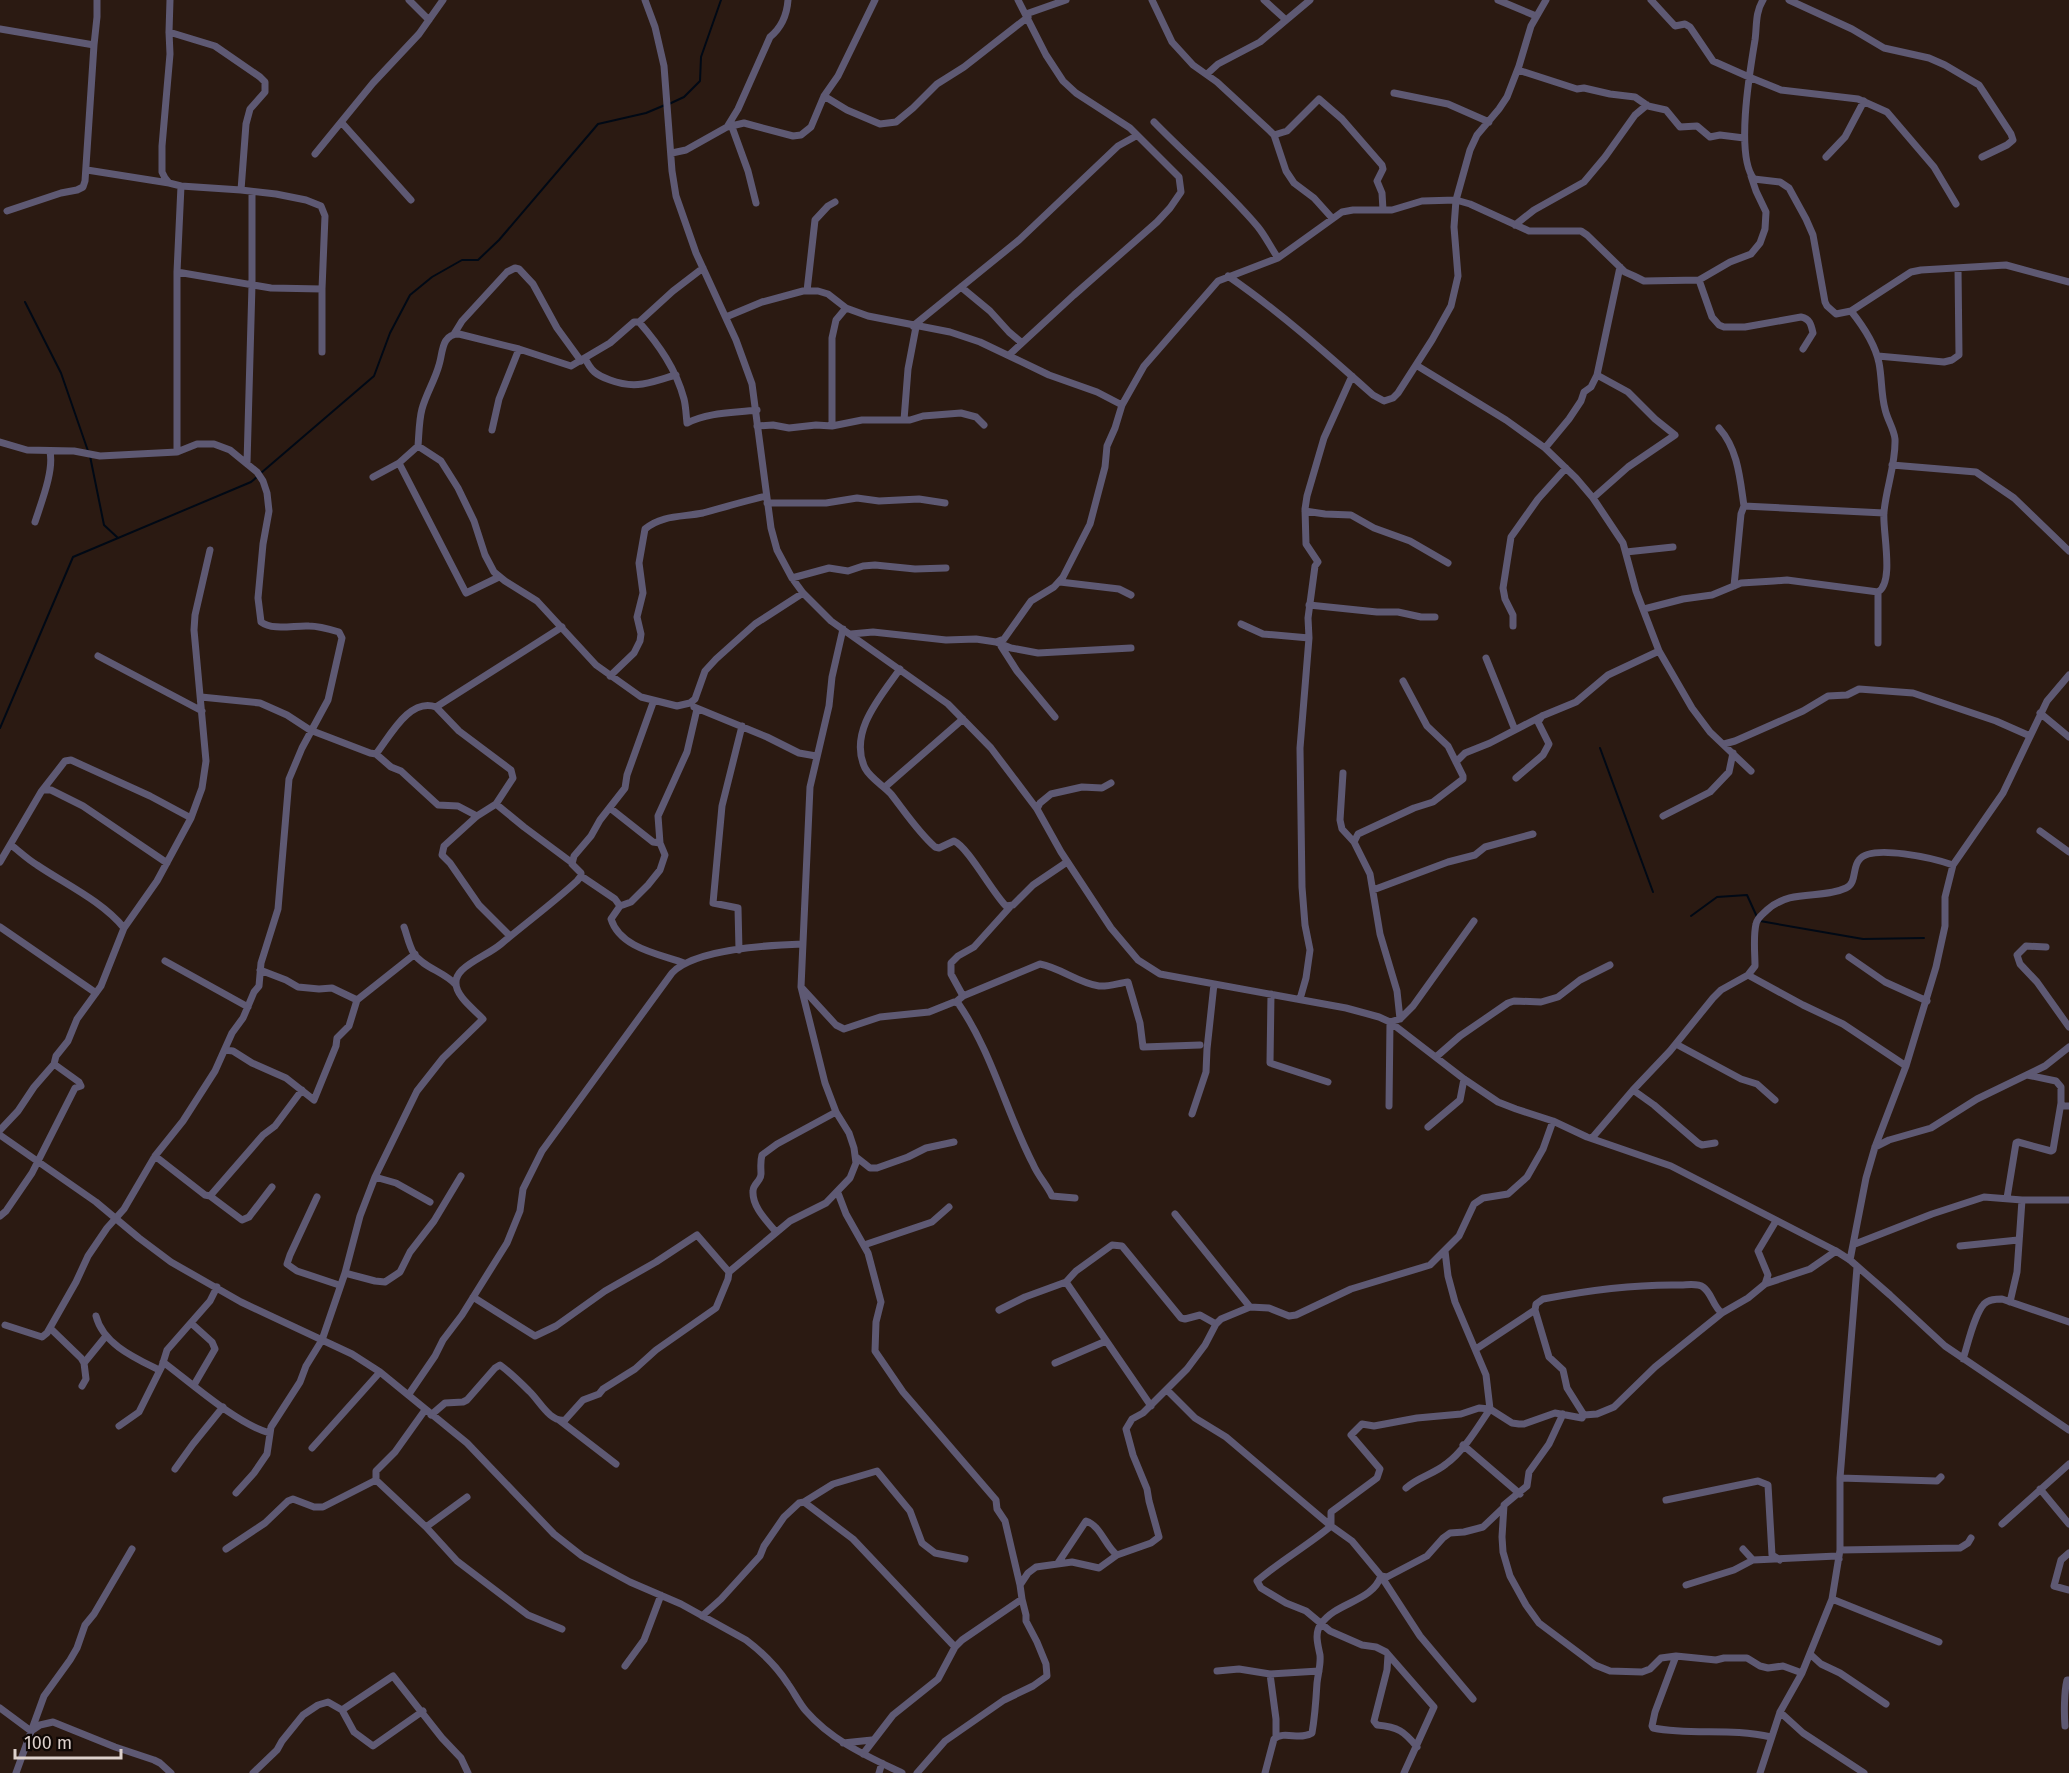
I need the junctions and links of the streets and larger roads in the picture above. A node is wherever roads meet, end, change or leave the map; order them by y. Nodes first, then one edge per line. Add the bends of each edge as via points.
1 (97, 0) edge
2 (170, 0) edge
3 (409, 0) edge
4 (443, 0) edge
5 (645, 0) edge
6 (788, 0) edge
7 (875, 0) edge
8 (1018, 0) edge
9 (1066, 0) edge
10 (1152, 0) edge
11 (1264, 0) edge
12 (1310, 0) edge
13 (1498, 0) edge
14 (1546, 0) edge
15 (1651, 0) edge
16 (1763, 0) edge
17 (1789, 0) edge
18 (1027, 16) junction
19 (1536, 16) junction
20 (429, 20) junction
21 (1286, 20) junction
22 (0, 29) edge
23 (169, 32) junction
24 (94, 45) junction
25 (1518, 70) junction
26 (1207, 74) junction
27 (1749, 77) junction
28 (1394, 93) dead end
29 (824, 96) junction
30 (1864, 101) junction
31 (1647, 105) junction
32 (1154, 122) dead end
33 (1489, 122) junction
34 (342, 123) junction
35 (730, 127) junction
36 (1274, 135) junction
37 (1136, 136) junction
38 (1744, 138) junction
39 (672, 153) junction
40 (315, 154) dead end
41 (1826, 157) dead end
42 (1982, 157) dead end
43 (87, 170) junction
44 (1751, 176) junction
45 (169, 183) junction
46 (181, 186) junction
47 (241, 190) junction
48 (252, 192) junction
49 (411, 200) dead end
50 (1456, 200) junction
51 (835, 202) dead end
52 (756, 203) dead end
53 (1956, 204) dead end
54 (1383, 210) junction
55 (7, 211) dead end
56 (1332, 218) junction
57 (1515, 225) junction
58 (1278, 258) junction
59 (1620, 267) junction
60 (704, 268) junction
61 (1958, 268) junction
62 (177, 272) junction
63 (1228, 276) junction
64 (1699, 280) junction
65 (2069, 282) edge
66 (252, 285) junction
67 (961, 287) junction
68 (322, 289) junction
69 (807, 291) junction
70 (846, 308) junction
71 (1851, 310) junction
72 (726, 317) junction
73 (639, 322) junction
74 (915, 327) junction
75 (454, 334) junction
76 (1022, 343) junction
77 (519, 349) junction
78 (1803, 349) dead end
79 (322, 352) dead end
80 (1009, 355) junction
81 (1878, 356) junction
82 (583, 360) junction
83 (1416, 365) junction
84 (676, 375) junction
85 (1597, 375) junction
86 (1352, 376) junction
87 (1122, 405) junction
88 (757, 410) junction
89 (904, 420) junction
90 (984, 425) dead end
91 (757, 426) junction
92 (832, 426) junction
93 (1719, 428) dead end
94 (492, 430) dead end
95 (0, 442) edge
96 (418, 446) junction
97 (1545, 448) junction
98 (50, 452) junction
99 (177, 452) junction
100 (247, 463) junction
101 (399, 463) junction
102 (1892, 465) junction
103 (1566, 468) junction
104 (373, 477) dead end
105 (1593, 498) junction
106 (767, 500) junction
107 (945, 503) dead end
108 (1744, 506) junction
109 (1305, 511) junction
110 (1884, 513) junction
111 (35, 522) dead end
112 (1673, 547) dead end
113 (210, 550) dead end
114 (2069, 551) edge
115 (1626, 552) junction
116 (1448, 563) dead end
117 (946, 568) dead end
118 (499, 577) junction
119 (792, 578) junction
120 (1060, 582) junction
121 (1734, 586) junction
122 (1878, 592) junction
123 (803, 593) junction
124 (1131, 595) dead end
125 (1309, 605) junction
126 (1644, 609) junction
127 (1435, 617) dead end
128 (1241, 624) dead end
129 (1513, 626) dead end
130 (562, 627) junction
131 (843, 629) junction
132 (851, 634) junction
133 (1309, 638) junction
134 (1878, 643) dead end
135 (999, 644) junction
136 (1131, 648) dead end
137 (1659, 651) junction
138 (98, 656) dead end
139 (1486, 658) dead end
140 (900, 669) junction
141 (2069, 675) edge
142 (610, 676) junction
143 (1403, 681) dead end
144 (201, 697) junction
145 (654, 700) junction
146 (687, 704) junction
147 (436, 707) junction
148 (697, 709) junction
149 (202, 711) junction
150 (2040, 712) junction
151 (1542, 716) junction
152 (1055, 717) dead end
153 (963, 719) junction
154 (742, 726) junction
155 (310, 730) junction
156 (1515, 730) junction
157 (2030, 736) junction
158 (2069, 737) edge
159 (1724, 744) junction
160 (1733, 753) junction
161 (376, 754) junction
162 (816, 756) junction
163 (1456, 762) junction
164 (1751, 771) dead end
165 (1343, 773) dead end
166 (1516, 778) dead end
167 (1111, 783) dead end
168 (885, 787) junction
169 (44, 790) junction
170 (496, 804) junction
171 (610, 808) junction
172 (1037, 809) junction
173 (477, 816) junction
174 (1663, 816) dead end
175 (191, 818) junction
176 (2040, 831) dead end
177 (1533, 834) dead end
178 (1354, 842) junction
179 (660, 843) junction
180 (10, 844) junction
181 (2069, 852) edge
182 (0, 862) edge
183 (1067, 862) junction
184 (167, 863) junction
185 (572, 864) junction
186 (1953, 865) junction
187 (581, 876) junction
188 (1373, 890) junction
189 (620, 906) junction
190 (1010, 907) junction
191 (1474, 921) dead end
192 (0, 927) edge
193 (404, 927) dead end
194 (124, 928) junction
195 (509, 935) junction
196 (803, 944) junction
197 (2046, 947) dead end
198 (739, 950) junction
199 (415, 954) junction
200 (1849, 957) dead end
201 (165, 961) dead end
202 (684, 963) junction
203 (1610, 965) dead end
204 (260, 970) junction
205 (1748, 975) junction
206 (1214, 984) junction
207 (456, 985) junction
208 (801, 987) junction
209 (96, 993) junction
210 (1271, 994) junction
211 (963, 996) junction
212 (1300, 999) junction
213 (357, 1000) junction
214 (1927, 1001) junction
215 (956, 1002) junction
216 (248, 1007) junction
217 (1400, 1019) junction
218 (1390, 1022) junction
219 (2069, 1027) edge
220 (1676, 1044) junction
221 (1200, 1045) dead end
222 (2069, 1047) edge
223 (225, 1050) junction
224 (1436, 1057) junction
225 (54, 1064) junction
226 (1906, 1066) junction
227 (2027, 1075) junction
228 (1464, 1080) junction
229 (1328, 1082) dead end
230 (302, 1090) junction
231 (1633, 1090) junction
232 (1775, 1100) dead end
233 (2061, 1103) junction
234 (1389, 1106) dead end
235 (2069, 1106) edge
236 (836, 1112) junction
237 (1192, 1114) dead end
238 (1553, 1121) junction
239 (1428, 1127) dead end
240 (0, 1130) edge
241 (0, 1135) edge
242 (1592, 1138) junction
243 (954, 1142) dead end
244 (1715, 1143) dead end
245 (1875, 1148) junction
246 (155, 1156) junction
247 (856, 1157) junction
248 (39, 1160) junction
249 (461, 1176) dead end
250 (375, 1177) junction
251 (272, 1187) dead end
252 (838, 1193) junction
253 (210, 1196) junction
254 (317, 1197) dead end
255 (1075, 1198) dead end
256 (2007, 1198) junction
257 (2022, 1200) junction
258 (2069, 1200) edge
259 (430, 1202) dead end
260 (950, 1207) dead end
261 (1175, 1214) dead end
262 (0, 1216) edge
263 (116, 1219) junction
264 (1776, 1221) junction
265 (776, 1232) junction
266 (2018, 1240) junction
267 (1855, 1244) junction
268 (864, 1245) junction
269 (1960, 1246) dead end
270 (1445, 1251) junction
271 (1836, 1251) junction
272 (1850, 1260) junction
273 (1857, 1267) junction
274 (729, 1272) junction
275 (345, 1273) junction
276 (1066, 1282) junction
277 (1765, 1284) junction
278 (339, 1285) junction
279 (217, 1287) junction
280 (473, 1297) junction
281 (2010, 1302) junction
282 (1250, 1307) junction
283 (999, 1310) dead end
284 (1534, 1310) junction
285 (1722, 1313) junction
286 (96, 1316) dead end
287 (2069, 1322) edge
288 (191, 1323) junction
289 (1216, 1324) junction
290 (5, 1325) dead end
291 (50, 1328) junction
292 (106, 1336) junction
293 (322, 1340) junction
294 (1106, 1341) junction
295 (1476, 1349) junction
296 (1963, 1359) junction
297 (163, 1362) junction
298 (84, 1363) junction
299 (1055, 1363) dead end
300 (159, 1370) junction
301 (380, 1372) junction
302 (194, 1385) junction
303 (82, 1386) dead end
304 (1167, 1390) junction
305 (409, 1394) junction
306 (1150, 1406) junction
307 (223, 1407) junction
308 (1490, 1409) junction
309 (428, 1412) junction
310 (1563, 1414) junction
311 (1584, 1415) junction
312 (559, 1420) junction
313 (119, 1426) dead end
314 (2069, 1430) edge
315 (270, 1433) junction
316 (1463, 1445) junction
317 (312, 1448) dead end
318 (616, 1464) dead end
319 (2069, 1464) edge
320 (175, 1469) dead end
321 (1941, 1477) dead end
322 (1840, 1478) junction
323 (376, 1480) junction
324 (1406, 1488) dead end
325 (2040, 1489) junction
326 (236, 1493) dead end
327 (1520, 1494) junction
328 (467, 1497) dead end
329 (1666, 1500) dead end
330 (804, 1502) junction
331 (1503, 1508) junction
332 (2002, 1524) dead end
333 (2069, 1524) edge
334 (1331, 1526) junction
335 (426, 1527) junction
336 (1971, 1538) dead end
337 (132, 1549) dead end
338 (226, 1549) dead end
339 (1743, 1549) dead end
340 (1840, 1550) junction
341 (2069, 1553) edge
342 (1117, 1555) junction
343 (965, 1559) dead end
344 (1839, 1559) junction
345 (1753, 1560) junction
346 (1780, 1560) junction
347 (1058, 1563) junction
348 (1382, 1576) junction
349 (1020, 1585) junction
350 (1686, 1585) dead end
351 (2069, 1590) edge
352 (661, 1595) junction
353 (1022, 1599) junction
354 (1832, 1599) junction
355 (702, 1616) junction
356 (1321, 1624) junction
357 (562, 1629) dead end
358 (1939, 1642) dead end
359 (954, 1647) junction
360 (1810, 1654) junction
361 (1388, 1655) junction
362 (1676, 1656) junction
363 (625, 1666) dead end
364 (1217, 1671) dead end
365 (1319, 1671) junction
366 (1802, 1673) junction
367 (1270, 1674) junction
368 (2069, 1680) edge
369 (1473, 1699) dead end
370 (1886, 1704) dead end
371 (0, 1708) edge
372 (342, 1710) junction
373 (423, 1711) junction
374 (1780, 1712) junction
375 (2065, 1726) dead end
376 (32, 1731) junction
377 (1276, 1737) junction
378 (1771, 1737) junction
379 (872, 1740) junction
380 (843, 1743) junction
381 (1417, 1747) junction
382 (863, 1754) junction
383 (882, 1763) junction
384 (16, 1773) edge
385 (171, 1773) edge
386 (254, 1773) edge
387 (468, 1773) edge
388 (879, 1773) edge
389 (902, 1773) edge
390 (917, 1773) edge
391 (1265, 1773) edge
392 (1404, 1773) edge
393 (1760, 1773) edge
394 (1863, 1773) edge

1 - 24 street
2 - 23 street
3 - 20 street
4 - 20 street
5 - 39 street via 656,27 664,66
6 - 35 street via 779,29 770,37
7 - 29 street
8 - 18 street
9 - 18 street
10 - 26 street via 1172,42
11 - 21 street
12 - 21 street
13 - 19 street
14 - 19 street
15 - 27 street via 1675,26 1690,27 1713,61
16 - 27 street via 1756,15
17 - 42 street via 1884,48 1929,58 1979,85 2013,140
18 - 29 street via 937,84 896,122 880,124
18 - 37 street via 1046,55 1069,86 1124,123
19 - 25 street
20 - 34 street
21 - 26 street via 1260,42
22 - 24 street
23 - 45 street via 162,172
23 - 47 street via 215,46 265,82 265,92 250,109 246,124
24 - 43 street
25 - 31 street via 1577,89 1633,97
25 - 33 street via 1507,97
26 - 36 street
27 - 30 street via 1781,90
27 - 38 street
28 - 33 street via 1448,104
29 - 35 street via 811,127 801,135 744,123
30 - 41 street via 1845,137
30 - 53 street via 1892,117 1934,167
31 - 38 street via 1666,110 1680,127 1697,126 1710,137
31 - 57 street via 1584,182
32 - 58 street via 1257,227
33 - 50 street via 1473,143
34 - 40 street
34 - 49 street
35 - 39 street
35 - 52 street
36 - 54 street via 1287,131 1320,99 1382,165 1377,181
36 - 56 street via 1294,183
37 - 67 street via 1118,146 1026,234
37 - 76 street via 1179,177 1181,192 1157,222
38 - 44 street
39 - 60 street via 676,196
43 - 45 street
43 - 55 street via 82,187 77,190
44 - 64 street via 1766,212 1760,243 1751,254
44 - 71 street via 1780,182 1789,188 1813,235 1827,306 1836,314
45 - 46 street
46 - 47 street
46 - 62 street
47 - 48 street
48 - 66 street
48 - 68 street via 321,206 325,216
50 - 54 street via 1422,201
50 - 57 street
50 - 83 street via 1457,285 1451,306
51 - 69 street via 814,220
54 - 56 street via 1353,210
56 - 58 street
57 - 59 street via 1534,232 1581,231
58 - 63 street
59 - 64 street via 1644,281
59 - 85 street
60 - 72 street
60 - 73 street
61 - 65 street via 2006,266
61 - 71 street via 1911,272
61 - 81 street via 1959,355 1944,362
62 - 66 street
62 - 99 street
63 - 86 street via 1282,315
63 - 87 street via 1211,287 1144,366
64 - 78 street via 1712,318 1724,327 1807,318 1813,333
66 - 68 street
66 - 100 street
67 - 74 street
67 - 76 street
68 - 79 street
69 - 70 street via 828,294
69 - 72 street via 762,302
70 - 74 street
70 - 92 street via 836,320 832,338
71 - 81 street
72 - 88 street via 752,384
73 - 82 street
73 - 84 street via 661,348
74 - 80 street via 950,332
74 - 89 street
75 - 77 street
75 - 82 street via 507,272 515,268 533,284 557,328
75 - 96 street via 446,341 421,411
76 - 80 street
77 - 82 street via 571,366
77 - 94 street via 499,399
80 - 87 street
81 - 102 street via 1884,405 1895,439
82 - 84 street via 594,373 628,386
83 - 86 street via 1398,393 1384,401
83 - 97 street
84 - 88 street via 687,423 725,411
85 - 97 street
85 - 105 street via 1628,392 1675,435 1628,467
86 - 109 street via 1321,447
87 - 120 street via 1107,446 1090,524
88 - 91 street
89 - 90 street via 961,413 976,417
89 - 92 street via 862,420
91 - 92 street
91 - 106 street
93 - 108 street via 1728,438 1738,466
95 - 98 street
96 - 101 street
96 - 118 street via 441,461 458,488 490,567
97 - 103 street
98 - 99 street via 100,456
98 - 111 street
99 - 100 street via 197,444 214,444
100 - 155 street via 263,480 269,511 258,598 261,622 269,626 327,629 339,632 342,638 328,700
101 - 104 street
101 - 118 street via 466,593
102 - 110 street
102 - 114 street via 1976,472 2014,498
103 - 105 street
103 - 129 street via 1511,537 1503,588
105 - 115 street
106 - 107 street via 826,503 857,498 919,499
106 - 119 street via 777,550
106 - 142 street via 670,517 645,529 639,563 643,593 637,617 640,641 634,654
108 - 110 street
108 - 121 street
109 - 116 street via 1351,515
109 - 125 street via 1306,544 1318,562
110 - 122 street via 1886,583
112 - 115 street
113 - 144 street via 194,630
115 - 126 street
117 - 119 street via 875,565 848,571 829,568
118 - 130 street via 537,601
119 - 123 street
120 - 124 street via 1119,589
120 - 135 street via 1031,601
121 - 122 street via 1787,580
121 - 126 street via 1712,595
122 - 134 street
123 - 131 street
123 - 146 street via 755,624 716,659 705,671 695,699
125 - 127 street
125 - 133 street
126 - 137 street
128 - 133 street via 1263,634
130 - 142 street
130 - 147 street
131 - 132 street
131 - 162 street
132 - 135 street via 873,632
132 - 140 street
133 - 212 street via 1301,719 1300,799 1302,887 1310,950
135 - 136 street via 1038,653
135 - 152 street
137 - 151 street via 1608,675 1576,702
137 - 159 street via 1703,724
138 - 149 street
139 - 156 street
140 - 153 street
140 - 168 street via 872,708 862,733 864,765
141 - 150 street
142 - 145 street via 641,697
143 - 163 street via 1426,726 1444,740
144 - 149 street
144 - 155 street via 260,703
145 - 146 street via 677,706
145 - 171 street via 625,788
146 - 148 street
147 - 161 street via 418,708 403,719
147 - 170 street via 459,731 511,770 513,778
148 - 154 street
148 - 179 street via 687,752 658,816
149 - 175 street via 206,761 202,788
150 - 157 street
150 - 158 street
151 - 156 street
151 - 166 street via 1538,722 1549,744 1543,755
153 - 168 street
153 - 172 street via 991,748
154 - 162 street via 799,753
154 - 198 street via 722,806 713,903 738,908
155 - 161 street
155 - 204 street via 290,779 278,909
156 - 163 street via 1465,753
157 - 159 street via 1913,693 1859,689 1847,695 1828,696 1803,711
157 - 186 street via 2003,793
159 - 160 street
160 - 164 street
160 - 174 street via 1729,772 1710,792
161 - 173 street via 438,804 458,806
162 - 196 street via 807,815
163 - 178 street via 1463,776 1460,782 1433,802 1358,834
165 - 178 street via 1340,820 1342,829
167 - 172 street via 1102,788 1051,794
168 - 190 street via 935,847 954,841 964,848 995,895
169 - 175 street via 65,760 71,760
169 - 180 street
169 - 184 street via 83,806
170 - 173 street
170 - 185 street
171 - 179 street via 653,842
171 - 185 street via 573,856
172 - 183 street
173 - 195 street via 444,846 442,855 479,905
175 - 184 street
176 - 181 street
177 - 188 street via 1485,847 1475,855
178 - 188 street via 1370,874
179 - 189 street via 664,855 660,870 631,902
180 - 182 street
180 - 194 street
183 - 190 street via 1033,885
183 - 206 street via 1111,928 1138,960 1160,974
184 - 194 street
185 - 187 street
186 - 205 street via 1884,852 1862,856 1850,886 1789,897 1759,917 1755,966
186 - 214 street via 1945,897 1945,926
187 - 189 street
187 - 195 street
188 - 217 street
189 - 202 street via 611,919 630,943
190 - 211 street via 974,948 951,963 951,974
191 - 217 street
192 - 209 street
193 - 199 street
194 - 209 street
195 - 207 street via 462,970
196 - 198 street
196 - 208 street
197 - 219 street via 2026,946 2017,955 2018,960
198 - 202 street
199 - 207 street
199 - 213 street
200 - 214 street via 1885,982
201 - 216 street
202 - 280 street via 672,973 542,1150 523,1189 520,1211 507,1243
203 - 224 street via 1558,997 1508,1003
204 - 213 street via 298,987 332,988
204 - 216 street via 259,986
205 - 220 street via 1721,990
205 - 226 street via 1843,1024
206 - 210 street
206 - 237 street via 1206,1072
207 - 250 street via 463,999 483,1019 442,1058 417,1091
208 - 215 street via 844,1029 880,1017 921,1014
208 - 236 street
209 - 225 street via 77,1019
210 - 212 street
210 - 229 street via 1270,1063
211 - 215 street
211 - 221 street via 1040,964 1051,966 1077,980 1100,986 1128,982 1143,1047
212 - 218 street
213 - 230 street via 349,1026 337,1038 318,1095 314,1100
214 - 226 street
215 - 255 street via 987,1057 1034,1166 1052,1196
216 - 223 street
217 - 218 street
218 - 224 street
218 - 234 street
220 - 231 street
220 - 232 street via 1736,1077 1757,1084
222 - 227 street
223 - 230 street via 286,1078
223 - 246 street via 183,1121
224 - 228 street
225 - 240 street
225 - 248 street via 81,1086 75,1088
226 - 245 street
227 - 233 street via 2056,1081 2061,1087
227 - 245 street via 1977,1099 1931,1128
228 - 238 street via 1498,1102
228 - 239 street via 1460,1100
230 - 253 street via 275,1126
231 - 242 street
231 - 244 street via 1698,1143
233 - 235 street
233 - 256 street via 2053,1150 2016,1143
236 - 247 street via 849,1133
236 - 265 street via 762,1155 754,1201
238 - 242 street
238 - 270 street via 1527,1177 1508,1194 1478,1200 1459,1236
241 - 248 street
242 - 264 street via 1671,1166
243 - 247 street via 926,1148 877,1168 870,1168
245 - 267 street
246 - 253 street
246 - 263 street
247 - 252 street via 855,1169
248 - 262 street
248 - 263 street
249 - 275 street via 400,1272 385,1282
250 - 259 street via 396,1183
250 - 275 street
251 - 253 street via 249,1217 242,1220
252 - 265 street
252 - 268 street
254 - 278 street via 288,1264 297,1271
256 - 257 street
256 - 267 street via 1976,1199
257 - 258 street
257 - 266 street
260 - 268 street via 932,1222
261 - 282 street
263 - 279 street via 171,1262
263 - 291 street via 88,1256
264 - 271 street
264 - 277 street via 1758,1251 1768,1275
265 - 274 street
266 - 269 street
266 - 281 street via 2017,1272
267 - 272 street
268 - 349 street via 882,1305 876,1322 875,1351 903,1392 996,1500
270 - 282 street via 1424,1268 1351,1288 1296,1315
270 - 295 street via 1455,1302
271 - 272 street
271 - 277 street via 1810,1269
272 - 273 street
273 - 296 street
273 - 322 street
274 - 280 street via 697,1234 535,1336
274 - 312 street via 716,1308 599,1394 584,1400 565,1420
275 - 278 street
276 - 283 street
276 - 289 street via 1112,1245 1122,1246 1181,1318 1200,1315
276 - 294 street
277 - 285 street
278 - 293 street
279 - 288 street
279 - 293 street
280 - 305 street
281 - 287 street
281 - 296 street via 1991,1299 1984,1303
282 - 289 street
284 - 285 street via 1543,1299 1604,1288 1662,1284 1702,1286
284 - 295 street
284 - 311 street via 1549,1357 1563,1370 1567,1388
285 - 311 street via 1655,1367 1614,1407
286 - 292 street via 99,1329
288 - 297 street via 167,1350
288 - 302 street via 213,1342 215,1349
289 - 304 street via 1200,1354
290 - 291 street via 42,1336
291 - 298 street
292 - 298 street
292 - 300 street via 130,1356
293 - 301 street
293 - 315 street
294 - 299 street
294 - 306 street
295 - 308 street via 1486,1375
296 - 314 street
297 - 300 street
297 - 302 street
298 - 303 street via 86,1379
300 - 313 street via 139,1412
301 - 305 street
301 - 317 street
302 - 307 street
304 - 306 street
304 - 334 street via 1196,1418 1226,1437
305 - 309 street
306 - 342 street via 1132,1419 1126,1434 1148,1489 1159,1537 1151,1544
307 - 315 street
307 - 320 street
308 - 310 street via 1519,1424
308 - 316 street
308 - 334 street via 1374,1426 1362,1424 1353,1430 1351,1435 1380,1469 1377,1478 1331,1512
309 - 312 street via 445,1403 467,1400 501,1365
309 - 323 street via 376,1472
309 - 352 street via 467,1443 567,1546
310 - 311 street via 1582,1418
310 - 327 street
312 - 318 street
315 - 326 street via 267,1454
316 - 324 street via 1445,1465
316 - 327 street
319 - 325 street
321 - 322 street via 1937,1481
322 - 340 street
323 - 335 street
323 - 338 street via 323,1507 288,1501
325 - 332 street
325 - 333 street
327 - 331 street
328 - 335 street
329 - 346 street via 1758,1481 1768,1485 1772,1555
330 - 343 street via 833,1484 877,1471 910,1511 922,1543 935,1553
330 - 355 street via 784,1517 760,1556
330 - 359 street via 854,1539
331 - 348 street via 1484,1527 1450,1533 1427,1556
331 - 362 street via 1503,1552 1510,1576 1539,1623 1595,1665 1610,1671 1642,1672 1661,1658
334 - 348 street via 1352,1541
334 - 356 street via 1257,1581 1262,1588 1306,1611
335 - 357 street via 457,1561 520,1609
336 - 340 street via 1960,1548
337 - 376 street via 86,1626 74,1654 44,1696
339 - 345 street
340 - 344 street
341 - 351 street via 2061,1560 2054,1586
342 - 347 street via 1099,1568
342 - 347 street via 1086,1521
344 - 346 street via 1837,1556
344 - 354 street
345 - 346 street
345 - 350 street
347 - 349 street via 1028,1572
348 - 356 street via 1370,1592
348 - 369 street via 1420,1636
349 - 353 street
352 - 355 street
352 - 363 street via 644,1640
353 - 359 street
353 - 390 street via 1026,1621 1046,1664 1047,1677 1004,1700 945,1741
354 - 358 street
354 - 360 street
355 - 380 street via 756,1648 788,1682 804,1710
356 - 361 street via 1362,1645 1383,1649
356 - 365 street via 1317,1638
359 - 379 street via 938,1679 893,1715
360 - 366 street
360 - 370 street
361 - 381 street via 1434,1707
361 - 381 street via 1374,1721 1401,1731
362 - 366 street via 1747,1658 1760,1666 1783,1666
362 - 378 street via 1653,1728 1676,1733 1749,1732
364 - 367 street via 1239,1669
365 - 367 street
365 - 377 street via 1312,1733
366 - 374 street
367 - 377 street
368 - 375 street
371 - 376 street
372 - 373 street via 393,1676
372 - 373 street via 354,1732 373,1746
372 - 386 street via 328,1702 303,1715
373 - 387 street
374 - 378 street
374 - 394 street via 1803,1733
376 - 384 street
376 - 385 street via 47,1722 62,1725 154,1760
377 - 391 street
378 - 393 street
379 - 380 street
379 - 382 street
380 - 382 street
381 - 392 street
382 - 383 street
383 - 388 street
383 - 389 street

